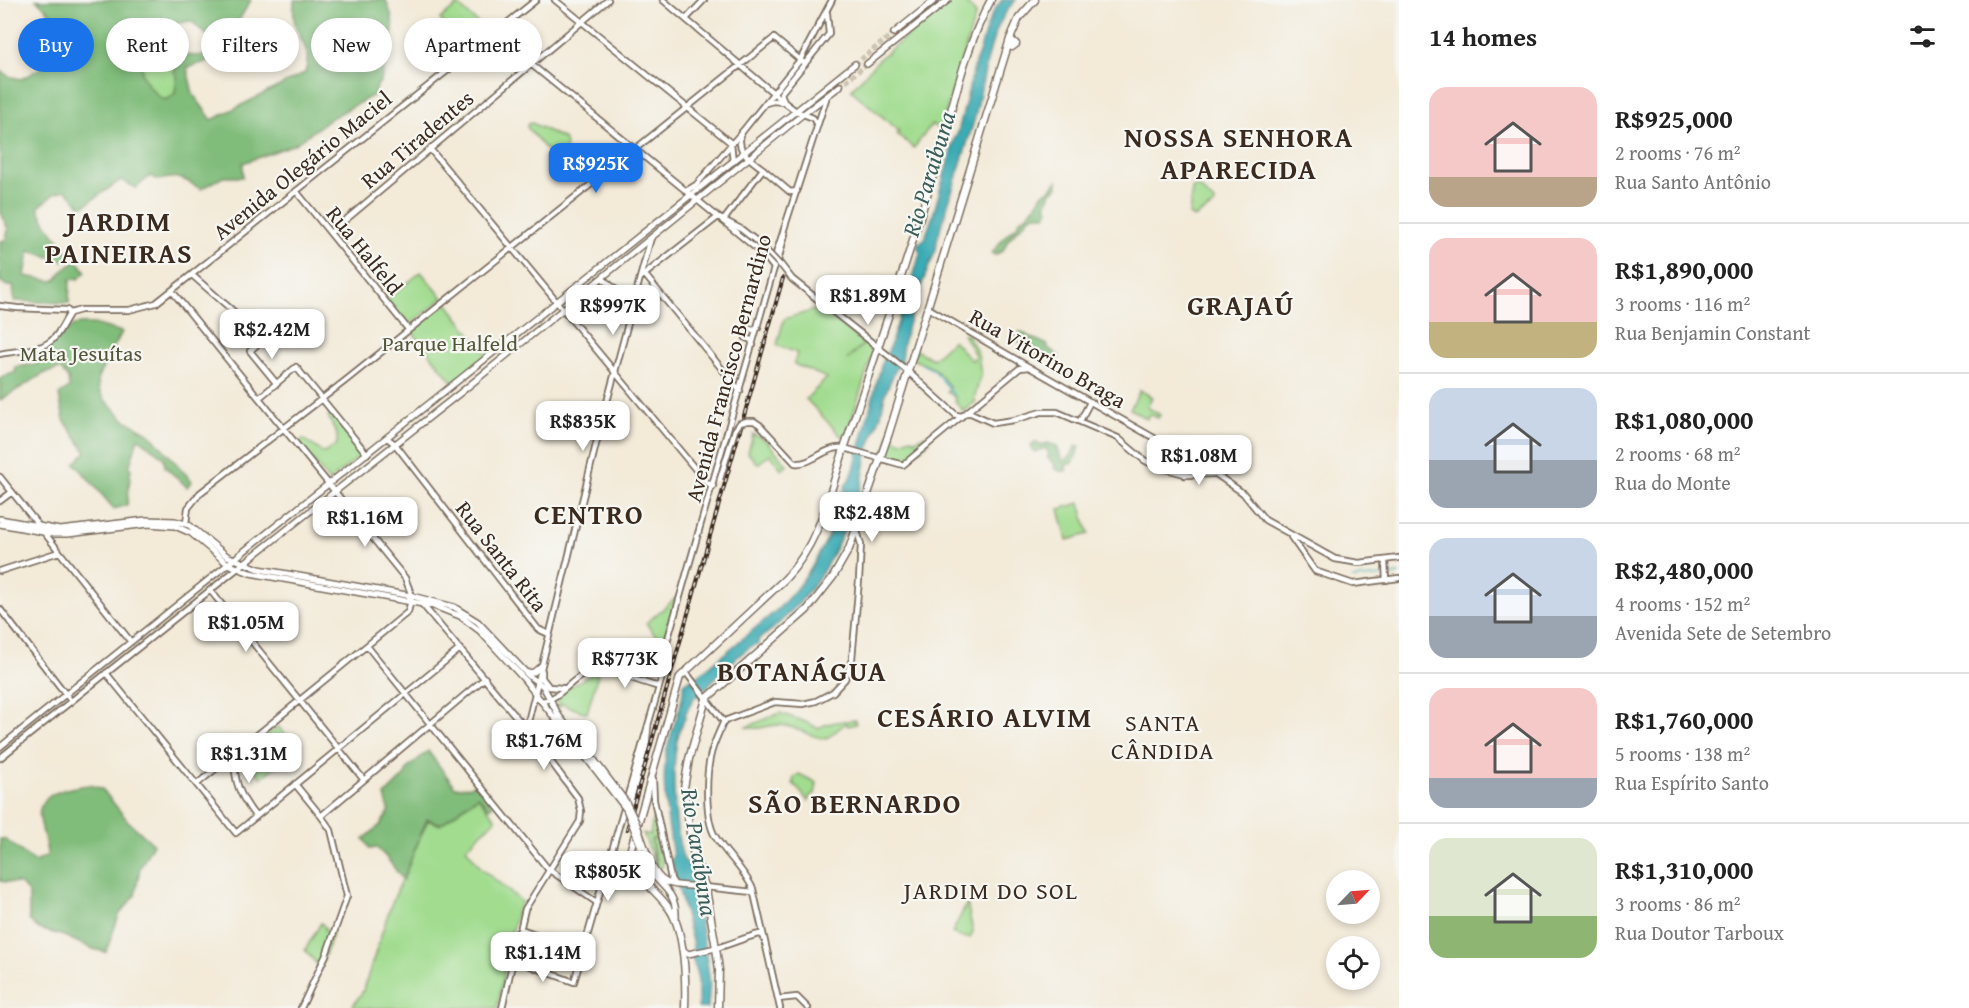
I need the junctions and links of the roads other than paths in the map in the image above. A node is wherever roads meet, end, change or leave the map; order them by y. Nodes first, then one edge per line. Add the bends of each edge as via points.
1 (536, 0) edge
2 (555, 0) edge
3 (608, 0) edge
4 (663, 0) edge
5 (704, 0) edge
6 (832, 0) edge
7 (935, 0) edge
8 (948, 0) edge
9 (991, 0) edge
10 (1035, 0) edge
11 (827, 10) junction
12 (827, 17) junction
13 (513, 18) edge
14 (686, 19) junction
15 (582, 22) junction
16 (836, 22) dead end
17 (829, 25) junction
18 (817, 30) junction
19 (894, 33) tunnel mouth
20 (542, 55) edge
21 (803, 62) junction
22 (855, 64) tunnel mouth
23 (867, 64) tunnel mouth
24 (740, 65) junction
25 (444, 72) edge
26 (521, 72) edge
27 (541, 72) edge
28 (840, 86) tunnel mouth
29 (773, 93) junction
30 (827, 96) junction
31 (783, 102) junction
32 (764, 104) junction
33 (687, 107) junction
34 (796, 111) junction
35 (804, 115) junction
36 (817, 125) junction
37 (742, 132) junction
38 (731, 144) junction
39 (430, 149) junction
40 (635, 149) junction
41 (744, 152) junction
42 (749, 158) junction
43 (732, 162) junction
44 (763, 170) junction
45 (296, 191) junction
46 (797, 191) junction
47 (688, 193) junction
48 (698, 201) junction
49 (721, 219) junction
50 (330, 233) junction
51 (651, 238) junction
52 (511, 247) junction
53 (777, 267) junction
54 (644, 273) junction
55 (192, 275) junction
56 (602, 278) junction
57 (172, 291) junction
58 (556, 301) junction
59 (633, 304) junction
60 (0, 306) edge
61 (928, 308) junction
62 (562, 309) junction
63 (70, 311) junction
64 (758, 327) junction
65 (748, 328) dead end
66 (408, 329) junction
67 (746, 338) dead end
68 (753, 345) junction
69 (881, 350) junction
70 (0, 354) edge
71 (1020, 365) junction
72 (905, 370) junction
73 (616, 374) junction
74 (277, 384) junction
75 (740, 392) junction
76 (259, 398) junction
77 (322, 399) junction
78 (1090, 402) junction
79 (953, 413) junction
80 (964, 415) junction
81 (956, 421) junction
82 (1080, 421) junction
83 (284, 428) junction
84 (387, 438) junction
85 (395, 444) junction
86 (847, 448) junction
87 (367, 454) junction
88 (879, 459) junction
89 (1189, 460) junction
90 (1196, 463) junction
91 (1188, 475) junction
92 (1217, 475) junction
93 (0, 477) edge
94 (329, 484) junction
95 (713, 486) junction
96 (12, 492) junction
97 (334, 492) junction
98 (0, 501) edge
99 (0, 519) edge
100 (186, 523) junction
101 (0, 524) edge
102 (157, 524) junction
103 (42, 530) junction
104 (857, 531) junction
105 (1300, 534) dead end
106 (1292, 536) junction
107 (1299, 543) junction
108 (59, 552) junction
109 (1399, 558) edge
110 (1385, 561) junction
111 (231, 562) junction
112 (243, 564) junction
113 (0, 571) edge
114 (1386, 577) junction
115 (1399, 578) edge
116 (210, 590) junction
117 (412, 599) junction
118 (422, 604) junction
119 (440, 607) junction
120 (0, 609) edge
121 (438, 622) junction
122 (549, 634) junction
123 (131, 642) junction
124 (367, 646) junction
125 (460, 649) junction
126 (541, 666) junction
127 (106, 673) junction
128 (686, 673) junction
129 (526, 674) junction
130 (484, 678) junction
131 (537, 681) junction
132 (659, 685) junction
133 (565, 687) junction
134 (406, 693) junction
135 (534, 693) junction
136 (65, 695) junction
137 (703, 696) junction
138 (551, 699) junction
139 (71, 701) junction
140 (299, 701) junction
141 (541, 701) junction
142 (724, 722) junction
143 (431, 724) junction
144 (648, 726) junction
145 (528, 731) junction
146 (0, 747) edge
147 (338, 749) junction
148 (234, 754) junction
149 (0, 758) edge
150 (593, 763) junction
151 (654, 767) junction
152 (364, 780) junction
153 (197, 784) junction
154 (295, 784) junction
155 (642, 805) junction
156 (655, 806) junction
157 (633, 814) junction
158 (321, 816) junction
159 (256, 817) junction
160 (648, 861) junction
161 (668, 867) junction
162 (548, 869) junction
163 (654, 871) junction
164 (675, 884) junction
165 (702, 887) junction
166 (753, 892) junction
167 (596, 902) junction
168 (676, 921) junction
169 (518, 932) junction
170 (762, 934) junction
171 (680, 942) junction
172 (714, 948) junction
173 (583, 951) junction
174 (514, 952) junction
175 (519, 962) junction
176 (510, 969) junction
177 (778, 999) junction
178 (301, 1008) edge
179 (503, 1008) edge
180 (685, 1008) edge
181 (718, 1008) edge
182 (780, 1008) edge
183 (808, 1008) edge

1 - 13 street, Avenida Olegário Maciel
2 - 15 street
3 - 15 street, Rua Tiradentes
4 - 14 street
5 - 14 street
6 - 11 street
7 - 19 main road
8 - 23 main road
9 - 69 highway via 968,55
10 - 61 highway via 1019,18 1010,39 1011,48
11 - 12 street
11 - 18 street
12 - 16 street
12 - 17 street
14 - 24 street
15 - 20 street, Rua Tiradentes
15 - 33 street
17 - 18 street
17 - 21 street via 829,34
18 - 21 street
21 - 24 street via 774,38
21 - 29 street
21 - 31 street via 781,93
22 - 34 main road
24 - 29 street
24 - 33 street
25 - 45 street, Avenida Olegário Maciel
26 - 39 street, Rua Tiradentes
27 - 40 street
28 - 30 main road
29 - 31 street
29 - 32 street
30 - 35 main road
30 - 36 street, Avenida Francisco Bernardino
31 - 32 street via 773,100
31 - 34 street
32 - 37 street
33 - 38 street
33 - 40 street
34 - 35 street
34 - 41 main road
35 - 36 street via 813,118
35 - 42 main road
36 - 46 street, Avenida Francisco Bernardino
37 - 38 street
37 - 41 street via 739,143
38 - 43 street
38 - 47 street
39 - 50 street, Rua Tiradentes
39 - 52 street
40 - 47 street
40 - 52 street
41 - 42 street
41 - 43 main road
42 - 44 street
42 - 48 main road
43 - 47 main road
44 - 46 street via 790,192
44 - 49 street
45 - 50 street, Rua Halfeld
45 - 55 street, Avenida Olegário Maciel
46 - 53 street, Avenida Francisco Bernardino
47 - 48 street
47 - 58 main road
48 - 49 street
48 - 51 main road
49 - 53 street
49 - 53 street, bridge via 741,228 760,244
49 - 54 street
50 - 66 street, Rua Halfeld
51 - 54 street
51 - 56 main road
52 - 58 street
52 - 66 street
53 - 64 street, Avenida Francisco Bernardino
53 - 69 street
54 - 59 street
54 - 75 street
55 - 57 street, Avenida Olegário Maciel
55 - 74 street via 264,338 250,351
56 - 59 street
56 - 62 main road
57 - 63 street, Avenida Olegário Maciel via 156,303 138,309
57 - 76 street
58 - 62 street
58 - 84 main road
59 - 73 street
60 - 63 street, Avenida Olegário Maciel
61 - 71 street, Rua Vitorino Braga
61 - 72 highway
62 - 73 street
62 - 85 main road
63 - 70 street via 47,344
64 - 65 street
64 - 68 street, Avenida Francisco Bernardino
66 - 77 street
67 - 68 street
68 - 75 street, Avenida Francisco Bernardino
69 - 72 street
69 - 86 highway
71 - 78 street, Rua Vitorino Braga
71 - 80 street
72 - 79 street
72 - 88 highway
73 - 95 street
73 - 122 street
74 - 76 street
74 - 77 street via 296,367
75 - 95 street, Avenida Francisco Bernardino
76 - 83 street
77 - 83 street
77 - 87 street
78 - 82 street
78 - 89 street, Rua Vitorino Braga
79 - 80 street
79 - 81 street
80 - 81 street
80 - 82 street via 971,413 993,423 1050,411
81 - 88 street via 903,465
82 - 91 street via 1123,441 1149,463
83 - 94 street
83 - 100 street via 195,496
84 - 85 street, Rua Santa Rita
84 - 87 main road
85 - 97 main road
85 - 122 street, Rua Santa Rita via 538,629
86 - 88 street
86 - 95 street, bridge via 833,447 795,463 760,425 746,421 734,433 720,479
86 - 128 highway via 824,516 795,568
87 - 94 main road
88 - 104 highway
89 - 90 street, Rua Vitorino Braga
89 - 91 street via 1182,467
90 - 91 street via 1196,471
90 - 92 street, Rua Vitorino Braga
91 - 92 street
92 - 106 street, Rua Vitorino Braga via 1243,493 1265,520
93 - 96 street
94 - 97 street
94 - 111 main road
95 - 132 street, Avenida Francisco Bernardino
96 - 98 street
96 - 103 street
97 - 112 main road
97 - 117 street via 405,578
99 - 103 main road
100 - 102 main road
100 - 103 main road via 146,520
100 - 111 main road
101 - 103 main road
102 - 103 main road via 68,534
102 - 111 main road via 187,530
103 - 108 street
104 - 137 highway via 833,577 807,610
104 - 142 street via 861,559 852,659 845,679 833,692 810,703 775,702
105 - 106 street
106 - 107 street
107 - 110 street via 1343,561
107 - 114 street via 1315,571 1353,584
108 - 113 street
108 - 123 street
109 - 110 street
110 - 114 street
111 - 112 main road
111 - 123 street
112 - 116 street
112 - 117 main road
112 - 117 main road via 258,575
114 - 115 street
116 - 127 street
116 - 140 street
117 - 118 main road
117 - 124 street via 408,612
117 - 129 main road via 454,607 472,617
118 - 119 main road
118 - 121 street
119 - 121 street via 436,613
119 - 135 main road via 477,627
120 - 136 street
121 - 125 street
122 - 126 street
123 - 136 street
124 - 134 street
124 - 140 street
125 - 130 street
125 - 134 street
126 - 129 main road
126 - 131 street
126 - 133 street via 542,678 549,687
127 - 139 street
127 - 153 street
128 - 137 street
128 - 151 highway via 679,679
129 - 131 main road
130 - 143 street
130 - 145 street
131 - 135 street
131 - 138 main road
132 - 133 street via 599,671 581,676
132 - 144 street, Avenida Francisco Bernardino
133 - 138 street
134 - 143 street
134 - 147 street
135 - 141 main road
135 - 145 street
136 - 139 street
136 - 146 street
137 - 142 street
137 - 165 highway via 684,788 692,850
138 - 141 street
138 - 150 main road
139 - 149 street
140 - 147 street
140 - 148 street
141 - 150 main road
142 - 166 street via 710,759 710,825
143 - 152 street
143 - 162 street
144 - 157 main road via 632,795
144 - 167 street, Avenida Francisco Bernardino
145 - 162 street via 578,798 581,816
147 - 152 street
147 - 154 street
148 - 153 street
148 - 159 street via 234,777
150 - 157 main road, bridge
150 - 160 main road, bridge via 626,809
151 - 155 highway
151 - 156 street
152 - 158 street
153 - 159 street via 236,833
154 - 158 street
154 - 159 street
155 - 156 street
155 - 168 highway via 630,850 634,868
156 - 161 street
157 - 160 main road, bridge
158 - 178 street via 334,840 346,893 330,944
160 - 163 main road
160 - 168 main road via 652,875 674,899
161 - 163 street via 662,874
161 - 164 street
162 - 167 street
162 - 169 street via 525,909
163 - 164 main road via 662,881
164 - 165 main road
165 - 166 street
165 - 172 highway
166 - 170 street
167 - 173 street, Avenida Francisco Bernardino
168 - 171 highway
169 - 173 street via 524,930
169 - 174 street
170 - 172 street
170 - 177 street
171 - 172 main road via 688,954
171 - 180 highway
172 - 181 highway via 719,975
173 - 175 street, Avenida Francisco Bernardino via 574,982
174 - 175 street
174 - 176 street
175 - 176 street
176 - 179 street
177 - 182 street
177 - 183 street via 797,997

